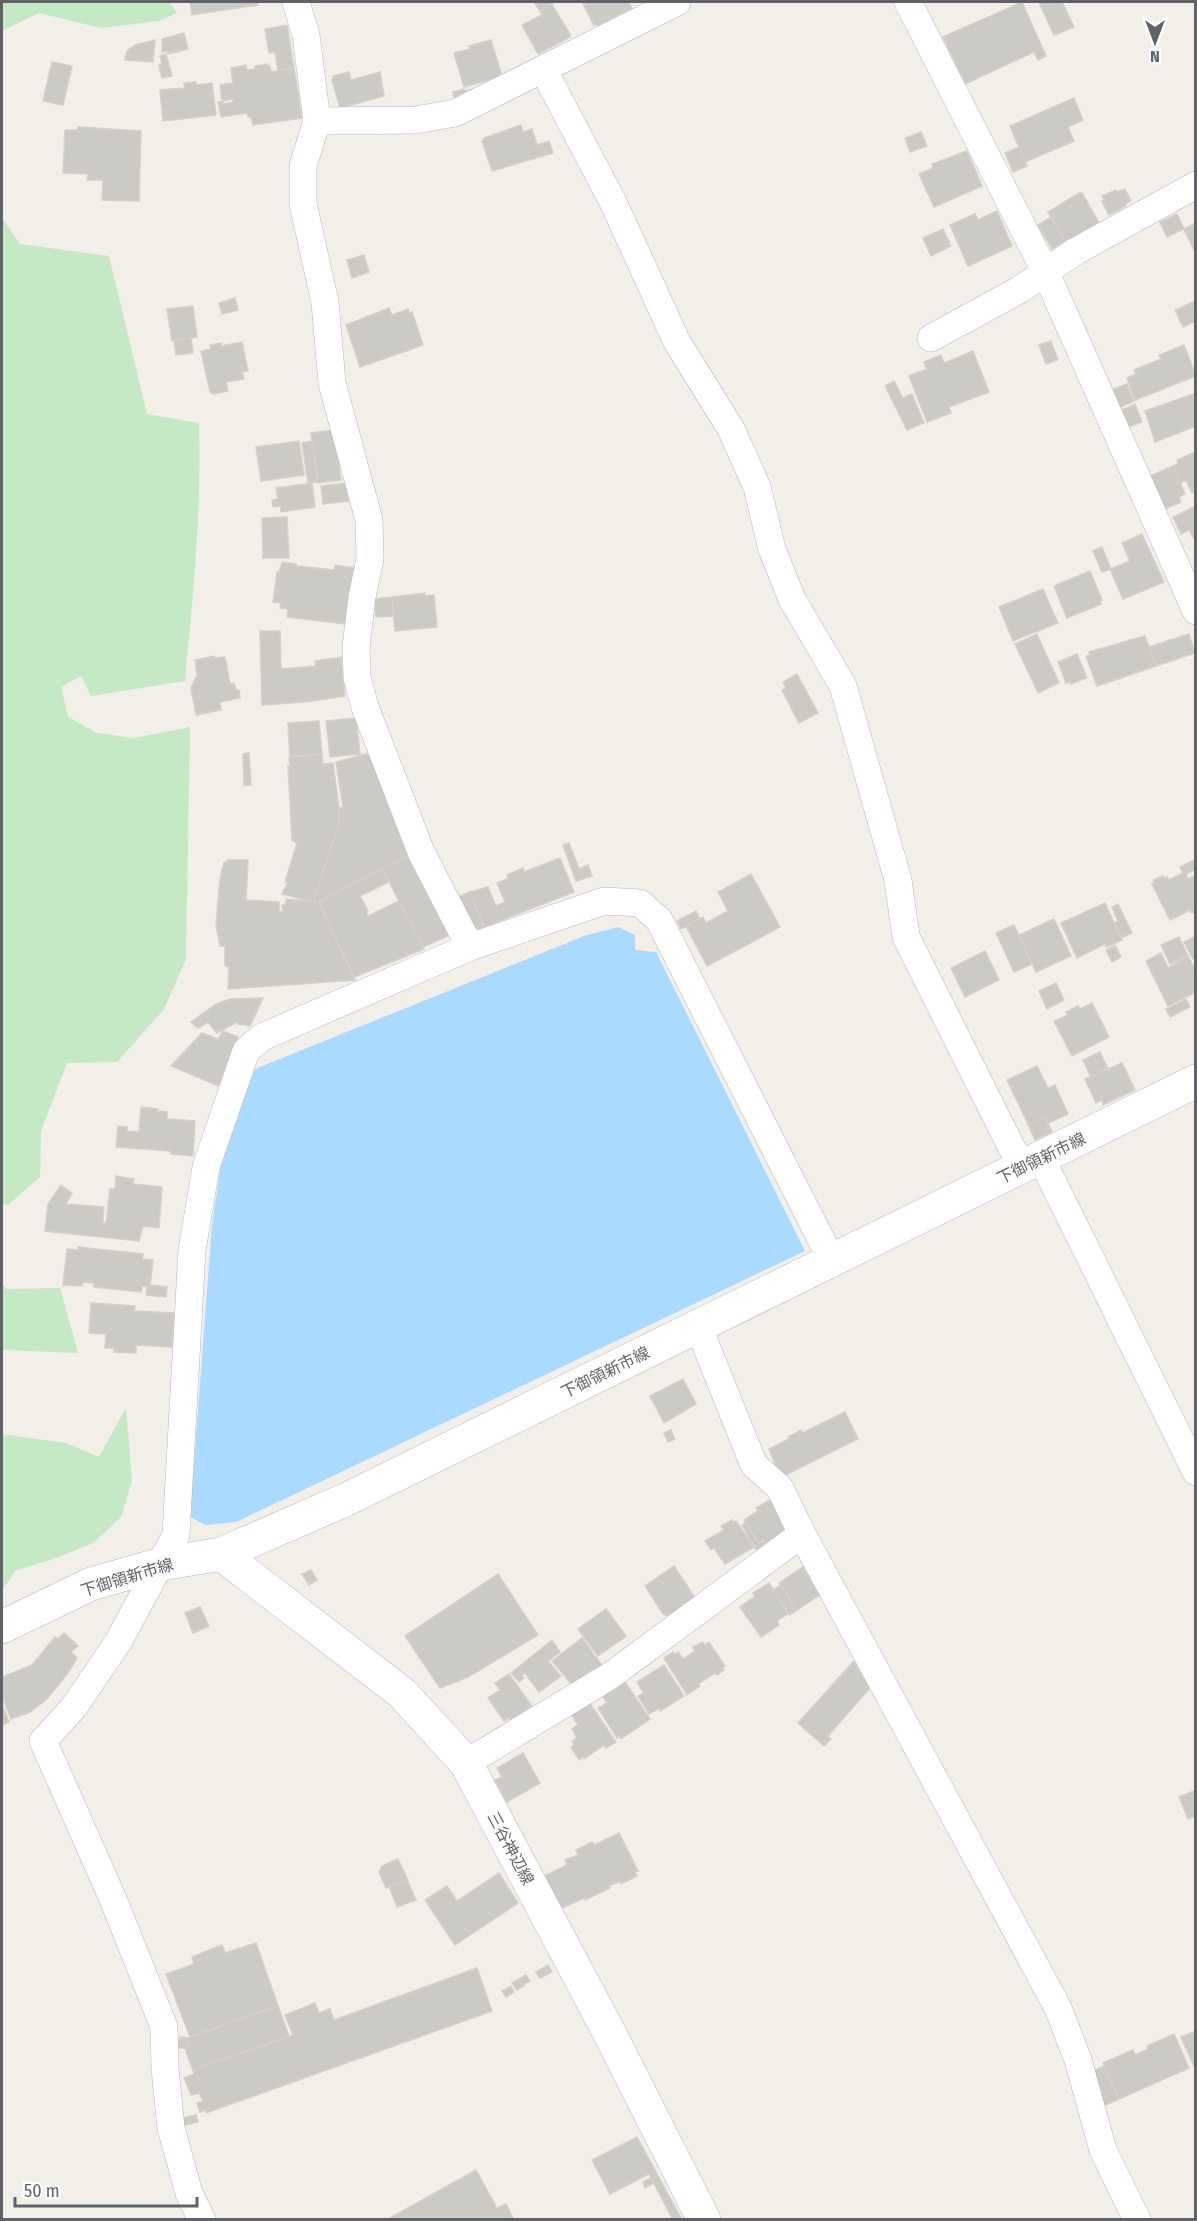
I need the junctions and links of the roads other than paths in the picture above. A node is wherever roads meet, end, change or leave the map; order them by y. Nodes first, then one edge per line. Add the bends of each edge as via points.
1 (296, 2) edge
2 (677, 2) edge
3 (908, 2) edge
4 (543, 69) junction
5 (317, 121) junction
6 (1196, 185) edge
7 (1046, 273) junction
8 (931, 338) dead end
9 (1196, 611) edge
10 (470, 947) junction
11 (1196, 1081) edge
12 (1032, 1163) junction
13 (832, 1261) junction
14 (698, 1326) junction
15 (1196, 1472) edge
16 (802, 1534) junction
17 (221, 1554) junction
18 (161, 1564) junction
19 (2, 1628) edge
20 (466, 1763) junction
21 (202, 2220) edge
22 (704, 2220) edge
23 (1137, 2220) edge

1 - 5 street via 306,35
2 - 4 street
3 - 7 street
4 - 5 street via 455,113 416,120
4 - 12 street via 613,202 677,342 731,429 757,487 772,549 792,599 843,686 898,880 906,937
5 - 10 street via 303,166 303,204 325,303 332,383 369,520 370,559 356,647 357,677 364,707 421,852
6 - 7 street via 1076,251
7 - 8 street
7 - 9 street
10 - 13 street via 604,901 640,903 659,920
10 - 18 street via 262,1037 246,1052 206,1167 192,1250 176,1535
11 - 12 main road, 下御領新市線
12 - 13 main road, 下御領新市線
12 - 15 street
13 - 14 main road, 下御領新市線
14 - 16 street via 754,1465 780,1488
14 - 17 main road, 下御領新市線 via 345,1500
16 - 20 street via 610,1676
16 - 23 street via 1058,2008 1078,2060 1103,2150
17 - 18 main road, 下御領新市線
17 - 20 main road, 三谷神辺線 via 402,1693
18 - 19 main road, 下御領新市線 via 92,1584
18 - 21 street via 118,1642 74,1707 43,1741 164,2027 171,2128 189,2193
20 - 22 main road, 三谷神辺線

